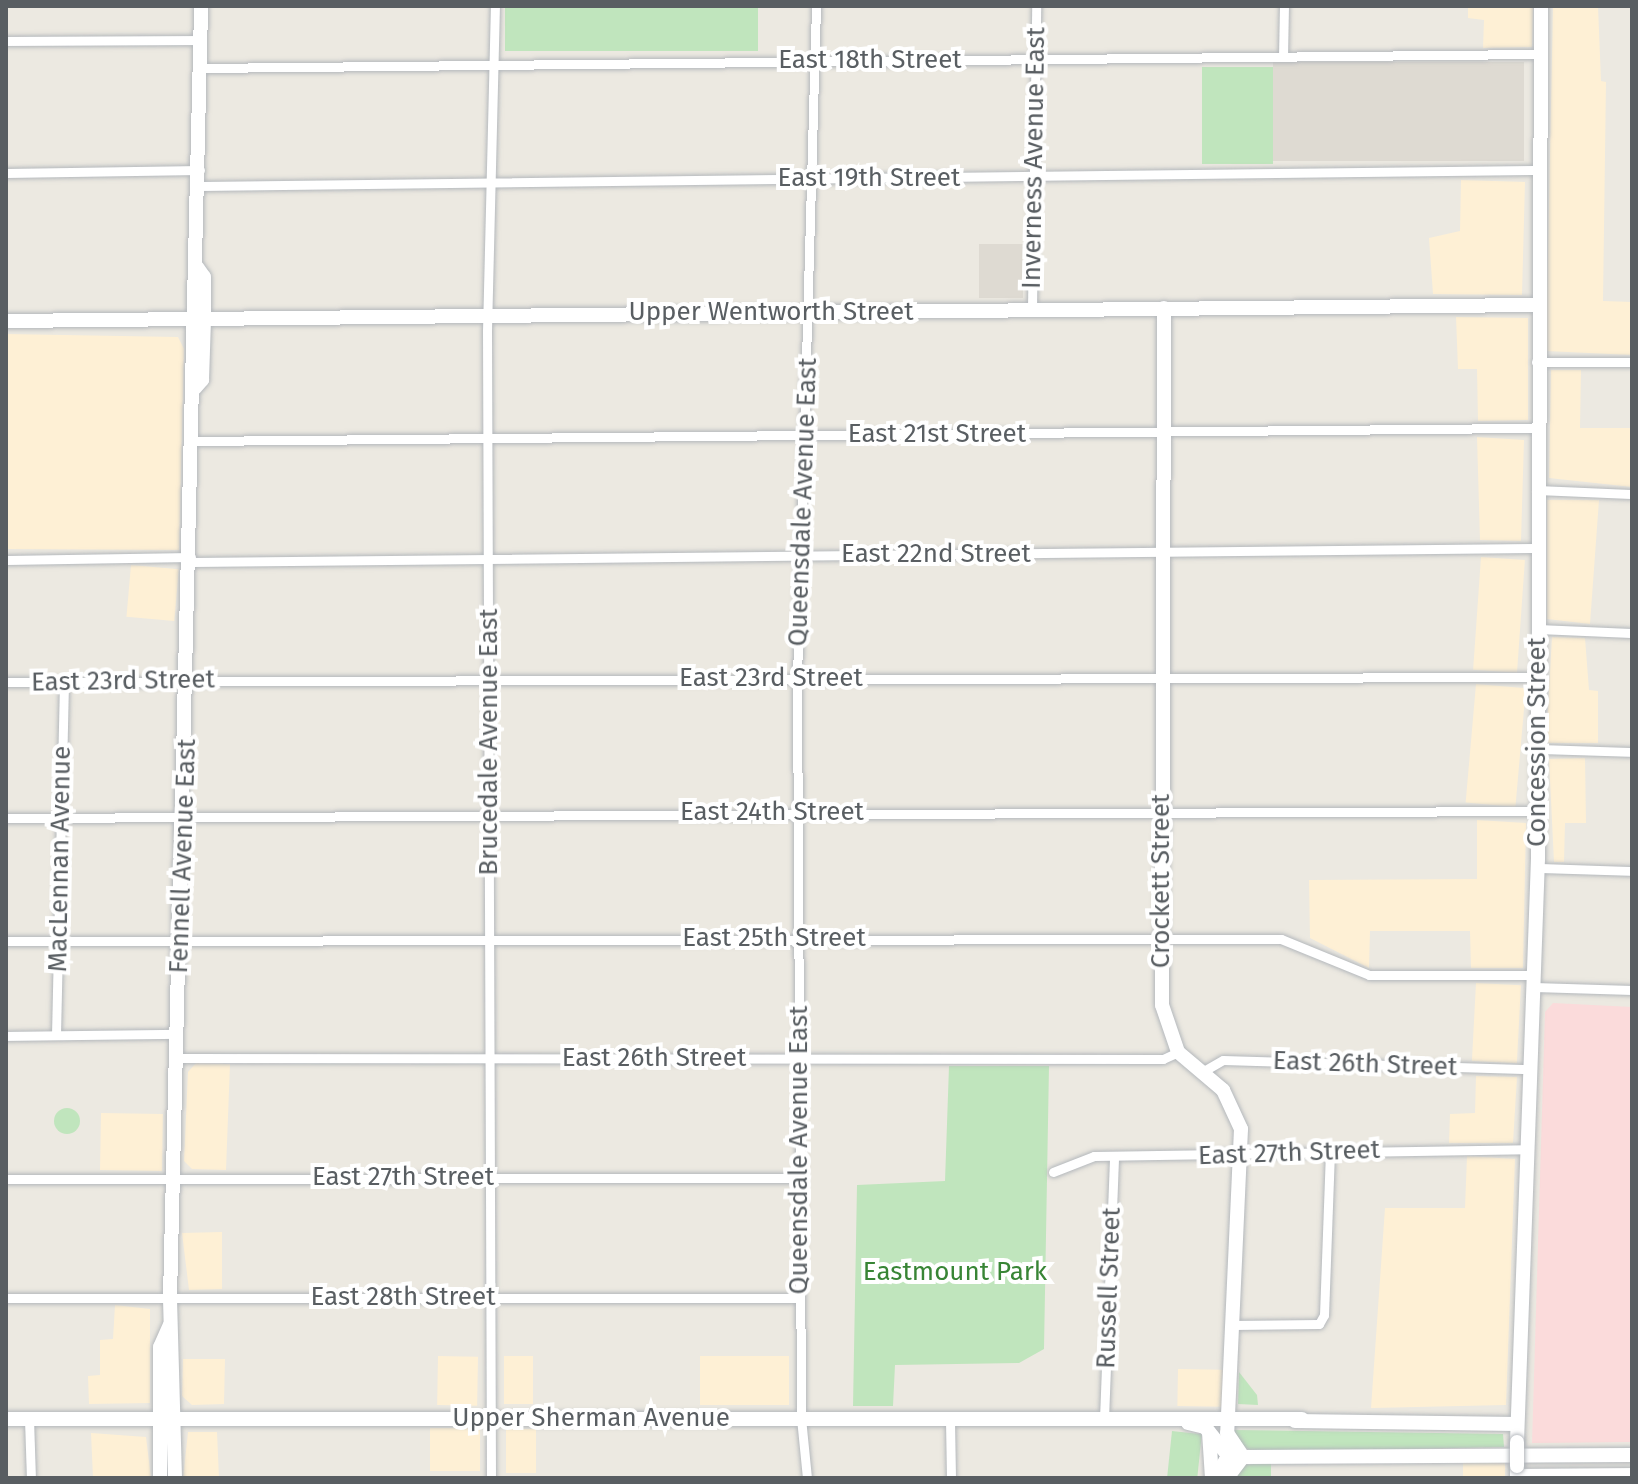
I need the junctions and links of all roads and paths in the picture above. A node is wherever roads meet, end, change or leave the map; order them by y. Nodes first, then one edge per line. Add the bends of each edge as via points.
1 (201, 6) edge
2 (495, 6) edge
3 (816, 6) edge
4 (1036, 6) edge
5 (1284, 6) edge
6 (1541, 6) edge
7 (200, 40) junction
8 (6, 41) edge
9 (1540, 54) junction
10 (1283, 57) junction
11 (1035, 59) junction
12 (814, 61) junction
13 (494, 64) junction
14 (200, 68) junction
15 (200, 170) junction
16 (1538, 170) junction
17 (6, 173) edge
18 (1032, 176) junction
19 (812, 178) junction
20 (491, 182) junction
21 (200, 186) junction
22 (1536, 305) junction
23 (1164, 308) junction
24 (1032, 309) junction
25 (810, 312) junction
26 (488, 314) junction
27 (197, 320) junction
28 (6, 321) edge
29 (1536, 362) junction
30 (1632, 362) edge
31 (1536, 428) junction
32 (1163, 431) junction
33 (806, 435) junction
34 (487, 438) junction
35 (194, 441) junction
36 (1536, 490) junction
37 (1632, 494) edge
38 (1536, 548) junction
39 (1161, 551) junction
40 (802, 555) junction
41 (192, 559) junction
42 (488, 559) junction
43 (6, 560) edge
44 (1537, 629) junction
45 (1632, 633) edge
46 (1160, 677) junction
47 (1537, 677) junction
48 (797, 678) junction
49 (189, 680) junction
50 (489, 680) junction
51 (6, 682) edge
52 (64, 682) junction
53 (1537, 749) junction
54 (1632, 752) edge
55 (1160, 811) junction
56 (1537, 811) junction
57 (797, 812) junction
58 (489, 813) junction
59 (185, 817) junction
60 (6, 818) edge
61 (61, 818) junction
62 (1537, 868) junction
63 (1632, 871) edge
64 (490, 937) junction
65 (798, 938) junction
66 (1161, 939) junction
67 (58, 940) junction
68 (180, 940) junction
69 (6, 941) edge
70 (1534, 981) junction
71 (1632, 990) edge
72 (177, 1034) junction
73 (56, 1035) junction
74 (6, 1036) edge
75 (1178, 1052) junction
76 (176, 1058) junction
77 (490, 1058) junction
78 (799, 1058) junction
79 (1531, 1069) junction
80 (1202, 1072) junction
81 (1527, 1149) junction
82 (1330, 1150) junction
83 (1240, 1153) junction
84 (1114, 1156) junction
85 (1053, 1172) dead end
86 (173, 1176) junction
87 (491, 1177) junction
88 (800, 1178) junction
89 (6, 1179) edge
90 (170, 1297) junction
91 (492, 1297) junction
92 (6, 1298) edge
93 (800, 1298) junction
94 (170, 1325) junction
95 (1233, 1325) junction
96 (492, 1417) junction
97 (801, 1418) junction
98 (6, 1419) edge
99 (29, 1419) junction
100 (159, 1419) junction
101 (175, 1419) junction
102 (1104, 1419) junction
103 (1228, 1419) junction
104 (950, 1420) junction
105 (1182, 1421) junction
106 (1517, 1424) junction
107 (1209, 1431) junction
108 (1632, 1455) edge
109 (1243, 1457) junction
110 (1517, 1472) edge
111 (1632, 1472) edge
112 (31, 1478) edge
113 (160, 1478) edge
114 (175, 1478) edge
115 (491, 1478) edge
116 (807, 1478) edge
117 (951, 1478) edge
118 (1214, 1478) edge
119 (1227, 1478) edge

1 - 7 main road, Fennell Avenue East
2 - 13 street, Brucedale Avenue East
3 - 12 street, Queensdale Avenue East
4 - 11 street, Inverness Avenue East
5 - 10 street
6 - 9 main road, Concession Street
7 - 8 street
7 - 14 main road, Fennell Avenue East
9 - 10 street, East 18th Street
9 - 16 main road, Concession Street
10 - 11 street, East 18th Street
11 - 12 street, East 18th Street
11 - 18 street, Inverness Avenue East
12 - 13 street, East 18th Street
12 - 19 street, Queensdale Avenue East
13 - 14 street, East 18th Street
13 - 20 street, Brucedale Avenue East
14 - 15 main road, Fennell Avenue East
15 - 17 street
15 - 21 main road, Fennell Avenue East
16 - 18 street, East 19th Street
16 - 22 main road, Concession Street
18 - 19 street, East 19th Street
18 - 24 street, Inverness Avenue East
19 - 20 street, East 19th Street
19 - 25 street, Queensdale Avenue East
20 - 21 street, East 19th Street
20 - 26 street, Brucedale Avenue East
21 - 27 main road, Fennell Avenue East via 197,267 204,277
22 - 23 main road, Upper Wentworth Street
22 - 29 main road, Concession Street
23 - 24 main road, Upper Wentworth Street
23 - 32 main road, Crockett Street
24 - 25 main road, Upper Wentworth Street
25 - 26 main road, Upper Wentworth Street
25 - 33 street, Queensdale Avenue East
26 - 27 main road, Upper Wentworth Street
26 - 34 street, Brucedale Avenue East
27 - 28 main road, Upper Wentworth Street
27 - 35 main road, Fennell Avenue East via 202,380 195,388
29 - 30 street
29 - 31 main road, Concession Street
31 - 32 street, East 21st Street
31 - 36 main road, Concession Street
32 - 33 street, East 21st Street
32 - 39 main road, Crockett Street
33 - 34 street, East 21st Street
33 - 40 street, Queensdale Avenue East
34 - 35 street, East 21st Street
34 - 42 street, Brucedale Avenue East
35 - 41 main road, Fennell Avenue East
36 - 37 street
36 - 38 main road, Concession Street
38 - 39 street, East 22nd Street
38 - 44 main road, Concession Street
39 - 40 street, East 22nd Street
39 - 46 main road, Crockett Street
40 - 42 street, East 22nd Street
40 - 48 street, Queensdale Avenue East
41 - 42 street, East 22nd Street
41 - 43 street, East 22nd Street
41 - 49 main road, Fennell Avenue East
42 - 50 street, Brucedale Avenue East
44 - 45 street
44 - 47 main road, Concession Street
46 - 47 street, East 23rd Street
46 - 48 street, East 23rd Street
46 - 55 main road, Crockett Street
47 - 53 main road, Concession Street
48 - 50 street, East 23rd Street
48 - 57 street, Queensdale Avenue East
49 - 50 street, East 23rd Street
49 - 52 street, East 23rd Street
49 - 59 main road, Fennell Avenue East
50 - 58 street, Brucedale Avenue East
51 - 52 street, East 23rd Street
52 - 61 street, MacLennan Avenue
53 - 54 street
53 - 56 main road, Concession Street
55 - 56 street, East 24th Street
55 - 57 street, East 24th Street
55 - 66 main road, Crockett Street
56 - 62 main road, Concession Street
57 - 58 street, East 24th Street
57 - 65 street, Queensdale Avenue East
58 - 59 street, East 24th Street
58 - 64 street, Brucedale Avenue East
59 - 61 street, East 24th Street
59 - 68 main road, Fennell Avenue East
60 - 61 street, East 24th Street
61 - 67 street, MacLennan Avenue
62 - 63 street
62 - 70 main road, Concession Street
64 - 65 street, East 25th Street
64 - 68 street, East 25th Street
64 - 77 street, Brucedale Avenue East
65 - 66 street, East 25th Street
65 - 78 street, Queensdale Avenue East
66 - 70 street, East 25th Street via 1297,941 1369,975
66 - 75 main road, Crockett Street via 1163,1021
67 - 68 street, East 25th Street
67 - 69 street, East 25th Street
67 - 73 street, MacLennan Avenue
68 - 72 main road, Fennell Avenue East
70 - 71 street, East 25th Street
70 - 79 main road, Concession Street
72 - 73 street
72 - 76 main road, Fennell Avenue East
73 - 74 street
75 - 78 street, East 26th Street via 1163,1059
75 - 80 main road, Crockett Street
76 - 77 street, East 26th Street
76 - 86 main road, Fennell Avenue East
77 - 78 street, East 26th Street
77 - 87 street, Brucedale Avenue East
78 - 88 street, Queensdale Avenue East
79 - 80 street, East 26th Street via 1223,1060
79 - 81 main road, Concession Street
80 - 83 main road, Crockett Street via 1234,1106
81 - 82 street, East 27th Street
81 - 106 main road, Concession Street
82 - 83 street, East 27th Street
82 - 95 street via 1324,1315 1319,1324
83 - 84 street, East 27th Street
83 - 95 main road, Crockett Street
84 - 85 street, East 27th Street via 1085,1157
84 - 102 street, Russell Street
86 - 87 street, East 27th Street
86 - 89 street, East 27th Street
86 - 90 main road, Fennell Avenue East
87 - 88 street, East 27th Street
87 - 91 street, Brucedale Avenue East
88 - 93 street, Queensdale Avenue East
90 - 91 street, East 28th Street
90 - 92 street, East 28th Street
90 - 94 main road, Fennell Avenue East
91 - 93 street, East 28th Street
91 - 96 street, Brucedale Avenue East
93 - 97 street, Queensdale Avenue East
94 - 100 main road, Fennell Avenue East via 160,1347
94 - 101 main road, Fennell Avenue East
95 - 103 main road, Crockett Street
96 - 97 main road, Upper Sherman Avenue
96 - 101 main road, Upper Sherman Avenue
96 - 115 street, Brucedale Avenue East
97 - 104 main road, Upper Sherman Avenue
97 - 116 street, Queensdale Avenue East
98 - 99 main road, Upper Sherman Avenue
99 - 100 main road, Upper Sherman Avenue
99 - 112 street
100 - 101 main road, Upper Sherman Avenue
100 - 113 main road, Fennell Avenue East
101 - 114 main road, Fennell Avenue East
102 - 104 main road, Upper Sherman Avenue
102 - 105 main road, Upper Sherman Avenue
103 - 105 main road, Upper Sherman Avenue
103 - 106 main road, Upper Sherman Avenue
103 - 109 main road via 1230,1444
104 - 117 street
105 - 107 main road
106 - 110 main road, Concession Street, bridge
107 - 109 main road via 1226,1453
107 - 118 main road
108 - 109 main road
109 - 118 main road via 1226,1460
109 - 119 main road
110 - 111 street

